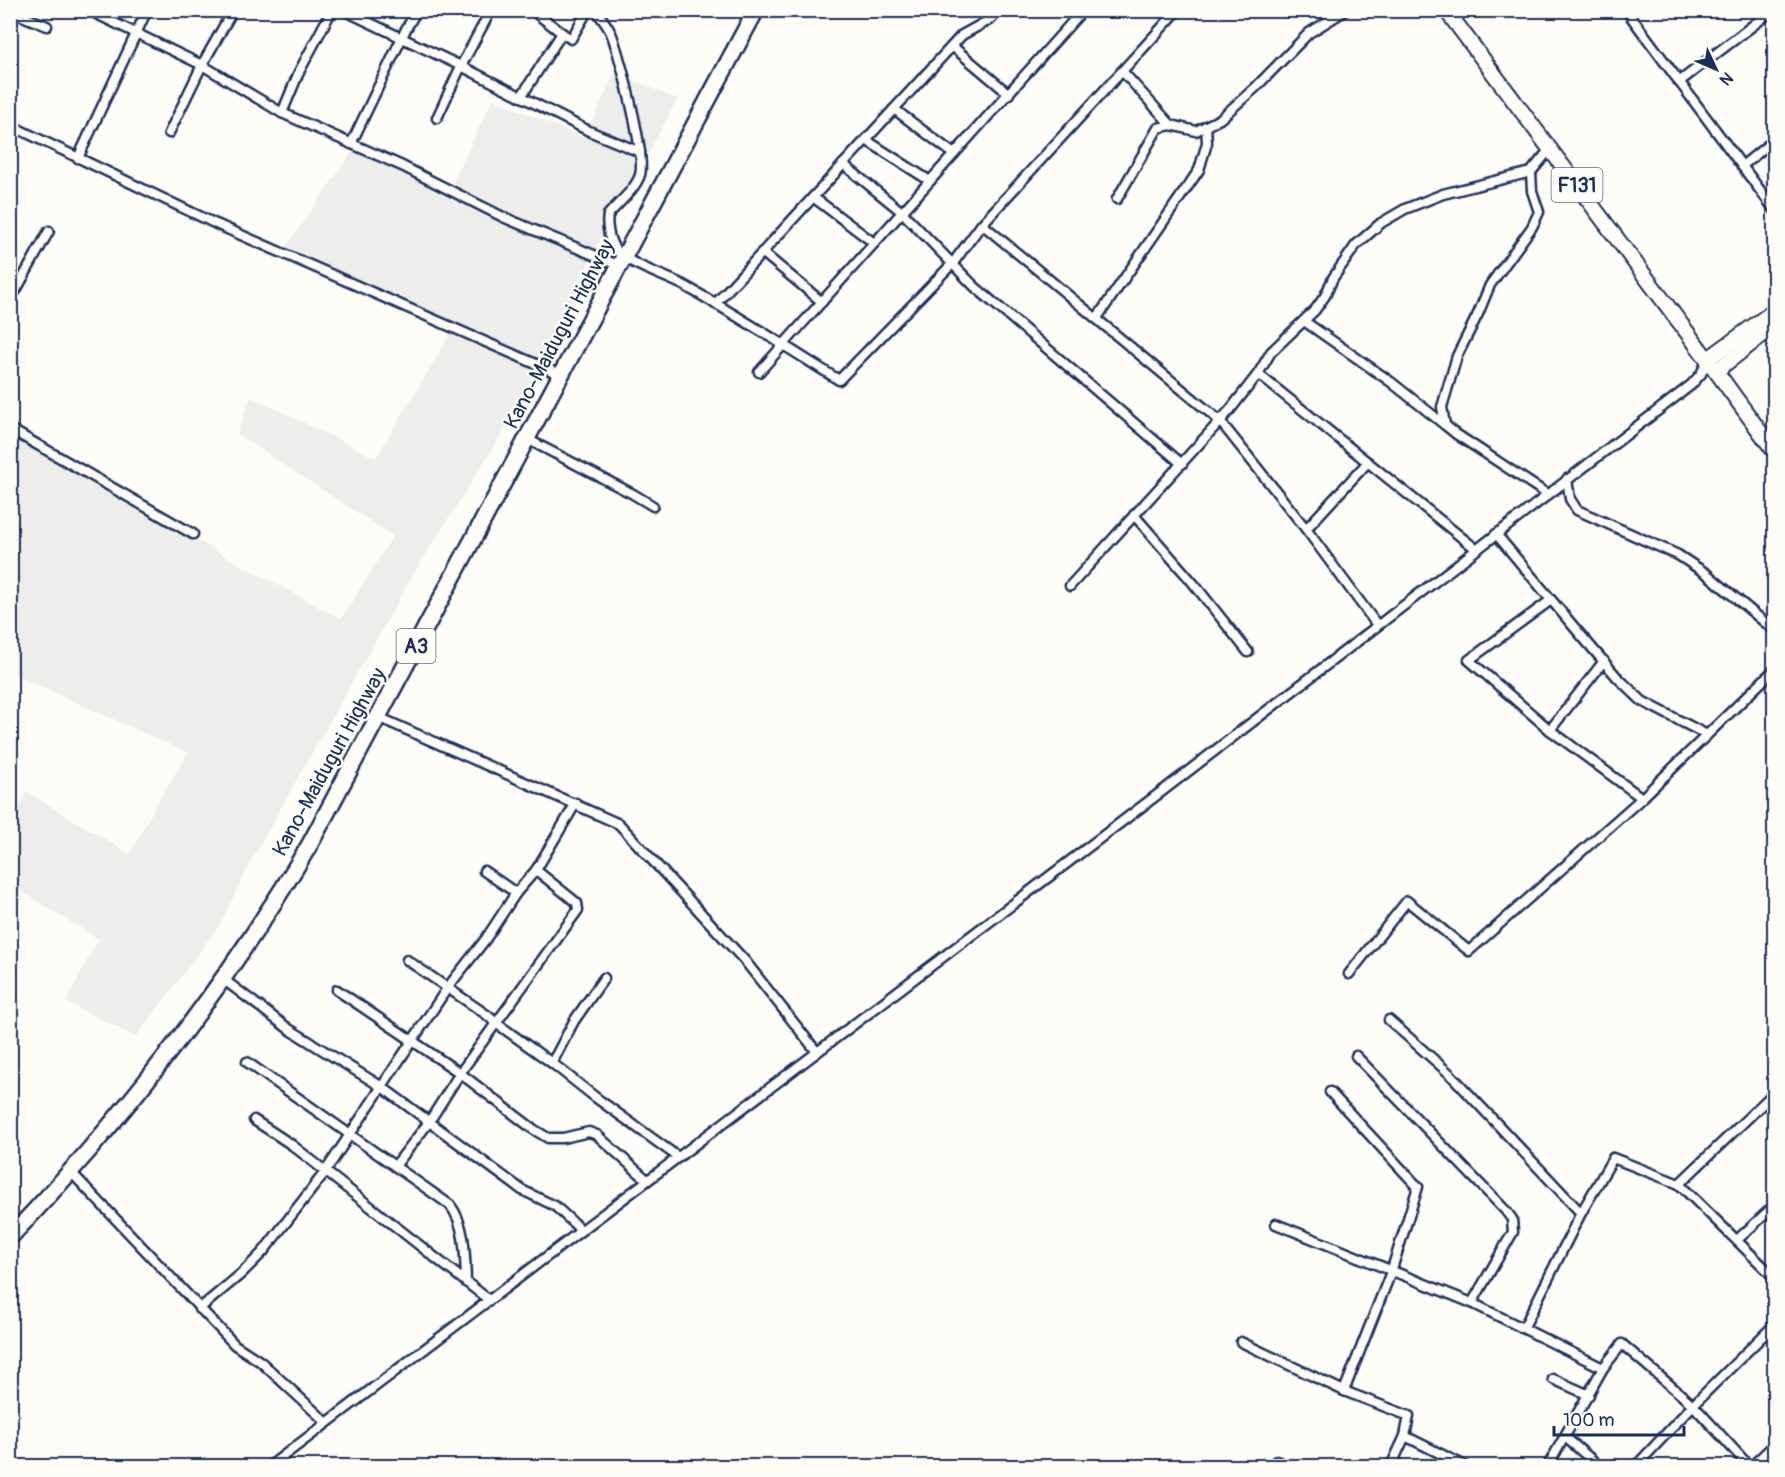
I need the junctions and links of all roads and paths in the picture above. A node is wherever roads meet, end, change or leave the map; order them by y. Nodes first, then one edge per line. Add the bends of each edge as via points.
1 (88, 10) edge
2 (147, 10) edge
3 (233, 10) edge
4 (332, 10) edge
5 (343, 10) edge
6 (417, 10) edge
7 (491, 10) edge
8 (532, 10) edge
9 (588, 10) edge
10 (596, 10) edge
11 (756, 10) edge
12 (996, 10) edge
13 (1083, 10) edge
14 (1178, 10) edge
15 (1346, 10) edge
16 (1446, 10) edge
17 (1626, 10) edge
18 (1773, 10) edge
19 (10, 11) edge
20 (47, 26) dead end
21 (135, 33) junction
22 (562, 33) junction
23 (401, 39) junction
24 (952, 46) junction
25 (202, 65) junction
26 (460, 66) junction
27 (1122, 71) junction
28 (1679, 82) junction
29 (1008, 94) junction
30 (521, 97) junction
31 (894, 109) junction
32 (282, 113) junction
33 (437, 118) dead end
34 (10, 125) edge
35 (1171, 125) junction
36 (1206, 126) junction
37 (169, 133) dead end
38 (866, 140) junction
39 (1774, 140) edge
40 (351, 144) junction
41 (1550, 148) junction
42 (640, 152) junction
43 (954, 154) junction
44 (78, 158) junction
45 (843, 164) junction
46 (1742, 166) junction
47 (1531, 172) junction
48 (930, 181) junction
49 (813, 197) junction
50 (1117, 199) dead end
51 (1774, 209) edge
52 (902, 212) junction
53 (982, 224) junction
54 (49, 231) dead end
55 (874, 243) junction
56 (762, 252) junction
57 (622, 262) junction
58 (953, 263) junction
59 (10, 290) edge
60 (822, 302) junction
61 (715, 304) junction
62 (1774, 311) edge
63 (1097, 318) junction
64 (1304, 321) junction
65 (1774, 326) edge
66 (783, 345) junction
67 (1712, 365) junction
68 (759, 372) dead end
69 (1258, 374) junction
70 (561, 375) junction
71 (1220, 421) junction
72 (1445, 425) junction
73 (10, 429) edge
74 (527, 439) junction
75 (1774, 451) edge
76 (1368, 462) junction
77 (1182, 464) junction
78 (1568, 479) junction
79 (1547, 495) junction
80 (653, 506) dead end
81 (1134, 515) junction
82 (1306, 529) junction
83 (193, 534) dead end
84 (1496, 534) junction
85 (1476, 549) junction
86 (1070, 586) dead end
87 (1551, 600) junction
88 (1377, 625) junction
89 (1774, 630) edge
90 (1248, 652) dead end
91 (1604, 661) junction
92 (1774, 670) edge
93 (378, 717) junction
94 (1550, 730) junction
95 (1707, 735) junction
96 (1642, 798) junction
97 (576, 803) junction
98 (536, 870) junction
99 (484, 871) dead end
100 (516, 893) junction
101 (407, 960) dead end
102 (1349, 974) dead end
103 (604, 978) dead end
104 (223, 979) junction
105 (448, 987) junction
106 (338, 990) dead end
107 (1389, 1020) dead end
108 (496, 1023) junction
109 (413, 1040) junction
110 (817, 1052) junction
111 (1356, 1056) dead end
112 (248, 1062) dead end
113 (552, 1063) junction
114 (460, 1073) junction
115 (382, 1087) junction
116 (1330, 1092) dead end
117 (1774, 1093) edge
118 (254, 1120) dead end
119 (429, 1122) junction
120 (351, 1134) junction
121 (678, 1157) junction
122 (395, 1166) junction
123 (70, 1172) junction
124 (325, 1172) junction
125 (647, 1180) junction
126 (1679, 1184) junction
127 (1774, 1206) edge
128 (1581, 1213) junction
129 (1276, 1224) dead end
130 (581, 1230) junction
131 (10, 1237) edge
132 (1737, 1240) junction
133 (1391, 1272) junction
134 (1774, 1277) edge
135 (466, 1282) junction
136 (489, 1300) junction
137 (1472, 1303) junction
138 (199, 1309) junction
139 (1524, 1327) junction
140 (1773, 1331) edge
141 (1241, 1342) dead end
142 (1603, 1368) junction
143 (1553, 1380) dead end
144 (1344, 1391) junction
145 (1589, 1395) junction
146 (1693, 1405) junction
147 (326, 1422) junction
148 (1405, 1436) junction
149 (1565, 1437) junction
150 (1774, 1445) edge
151 (270, 1467) edge
152 (1274, 1467) edge
153 (1288, 1467) edge
154 (1391, 1467) edge
155 (1465, 1467) edge
156 (1548, 1467) edge
157 (1599, 1467) edge
158 (1636, 1467) edge
159 (1751, 1467) edge

1 - 21 street
2 - 21 street
3 - 25 street
4 - 32 street
5 - 23 street
6 - 23 street
7 - 26 street
8 - 22 street
9 - 22 street via 571,39
10 - 42 street via 613,37
11 - 57 highway, Kano-Maiduguri Highway / A3
12 - 24 street via 991,19 962,35
13 - 29 street
14 - 27 street
15 - 36 street via 1310,33 1255,88 1220,119
16 - 41 main road, F131
17 - 28 street
18 - 28 street
19 - 20 street
21 - 25 street
21 - 44 street
22 - 30 street
23 - 26 street
23 - 40 street
24 - 29 street
24 - 31 street
25 - 32 street
25 - 37 street
26 - 30 street
26 - 33 street
27 - 35 street
27 - 53 street
28 - 46 street
29 - 43 street
30 - 42 street
31 - 38 street
31 - 43 street
32 - 40 street
34 - 44 street
35 - 36 street via 1196,131
35 - 50 street via 1158,129
36 - 63 street via 1207,143 1199,170
38 - 45 street
38 - 48 street
39 - 46 street
40 - 57 street via 503,217
41 - 47 street
41 - 67 main road, F131
42 - 57 street via 641,173 607,219 611,242
43 - 48 street
44 - 70 street via 216,224
45 - 49 street
45 - 52 street
46 - 51 street
47 - 64 street via 1443,194 1381,223 1356,245 1325,296
47 - 72 street via 1539,212 1490,285 1457,356 1442,407
48 - 52 street
49 - 55 street
49 - 56 street
52 - 55 street
52 - 58 street
53 - 58 street
53 - 63 street
54 - 59 street via 15,292
55 - 60 street
56 - 60 street
56 - 61 street
57 - 61 street via 683,285
57 - 70 highway, Kano-Maiduguri Highway / A3
58 - 66 street via 839,380
58 - 77 street via 974,286
60 - 66 street
61 - 66 street
62 - 67 main road
63 - 71 street
64 - 69 street via 1271,352
64 - 72 street
65 - 67 main road
66 - 68 street
67 - 75 main road
67 - 78 street
69 - 71 street
69 - 76 street
70 - 74 highway, Kano-Maiduguri Highway / A3
71 - 77 street
71 - 82 street
72 - 79 street
73 - 83 street
74 - 80 street
74 - 93 highway, Kano-Maiduguri Highway / A3
76 - 82 street
76 - 85 street
77 - 81 street
78 - 79 street
78 - 89 street via 1570,499 1577,510 1678,555
79 - 84 street
81 - 86 street
81 - 90 street
82 - 88 street
84 - 85 street
84 - 87 street
85 - 88 street
87 - 91 street
87 - 94 street via 1469,660
88 - 110 street
91 - 94 street
91 - 95 street via 1642,701
92 - 95 street
93 - 97 street
93 - 104 highway, Kano-Maiduguri Highway / A3 via 310,844
94 - 96 street
95 - 96 street
96 - 102 street via 1469,951 1407,901
97 - 98 street
97 - 110 street via 619,824 745,961
98 - 100 street
98 - 108 street via 577,903 578,910
99 - 100 street
100 - 105 street
101 - 105 street
103 - 113 street via 574,1021
104 - 115 street via 289,1029
104 - 123 highway, Kano-Maiduguri Highway / A3 via 137,1094
105 - 108 street
105 - 109 street
106 - 109 street
107 - 128 street via 1450,1074
108 - 113 street
108 - 114 street
109 - 114 street
109 - 115 street
110 - 121 street
111 - 137 street via 1512,1219 1513,1232
112 - 120 street
113 - 121 street
114 - 119 street
114 - 125 street via 548,1138 589,1132 597,1135
115 - 119 street
115 - 120 street
116 - 133 street via 1418,1187
117 - 126 street
118 - 124 street
119 - 122 street
119 - 130 street via 522,1190 555,1206
120 - 122 street
120 - 124 street
121 - 125 street
122 - 135 street via 454,1210 465,1251
123 - 131 highway, Kano-Maiduguri Highway / A3
123 - 138 street
124 - 135 street
124 - 138 street via 263,1252
125 - 130 street
126 - 128 street via 1613,1158
126 - 132 street
127 - 132 street
128 - 139 street
129 - 133 street
130 - 136 street
132 - 134 street
133 - 137 street
133 - 144 street
135 - 136 street
136 - 147 street
137 - 139 street
138 - 147 street
139 - 142 street
140 - 146 street
141 - 144 street
142 - 145 street
142 - 146 street via 1622,1344
143 - 145 street
144 - 148 street via 1409,1416
145 - 149 street
146 - 158 street
146 - 159 street
147 - 151 street
148 - 154 street
148 - 155 street
149 - 156 street
149 - 157 street
150 - 159 street
152 - 153 street via 1276,1461

